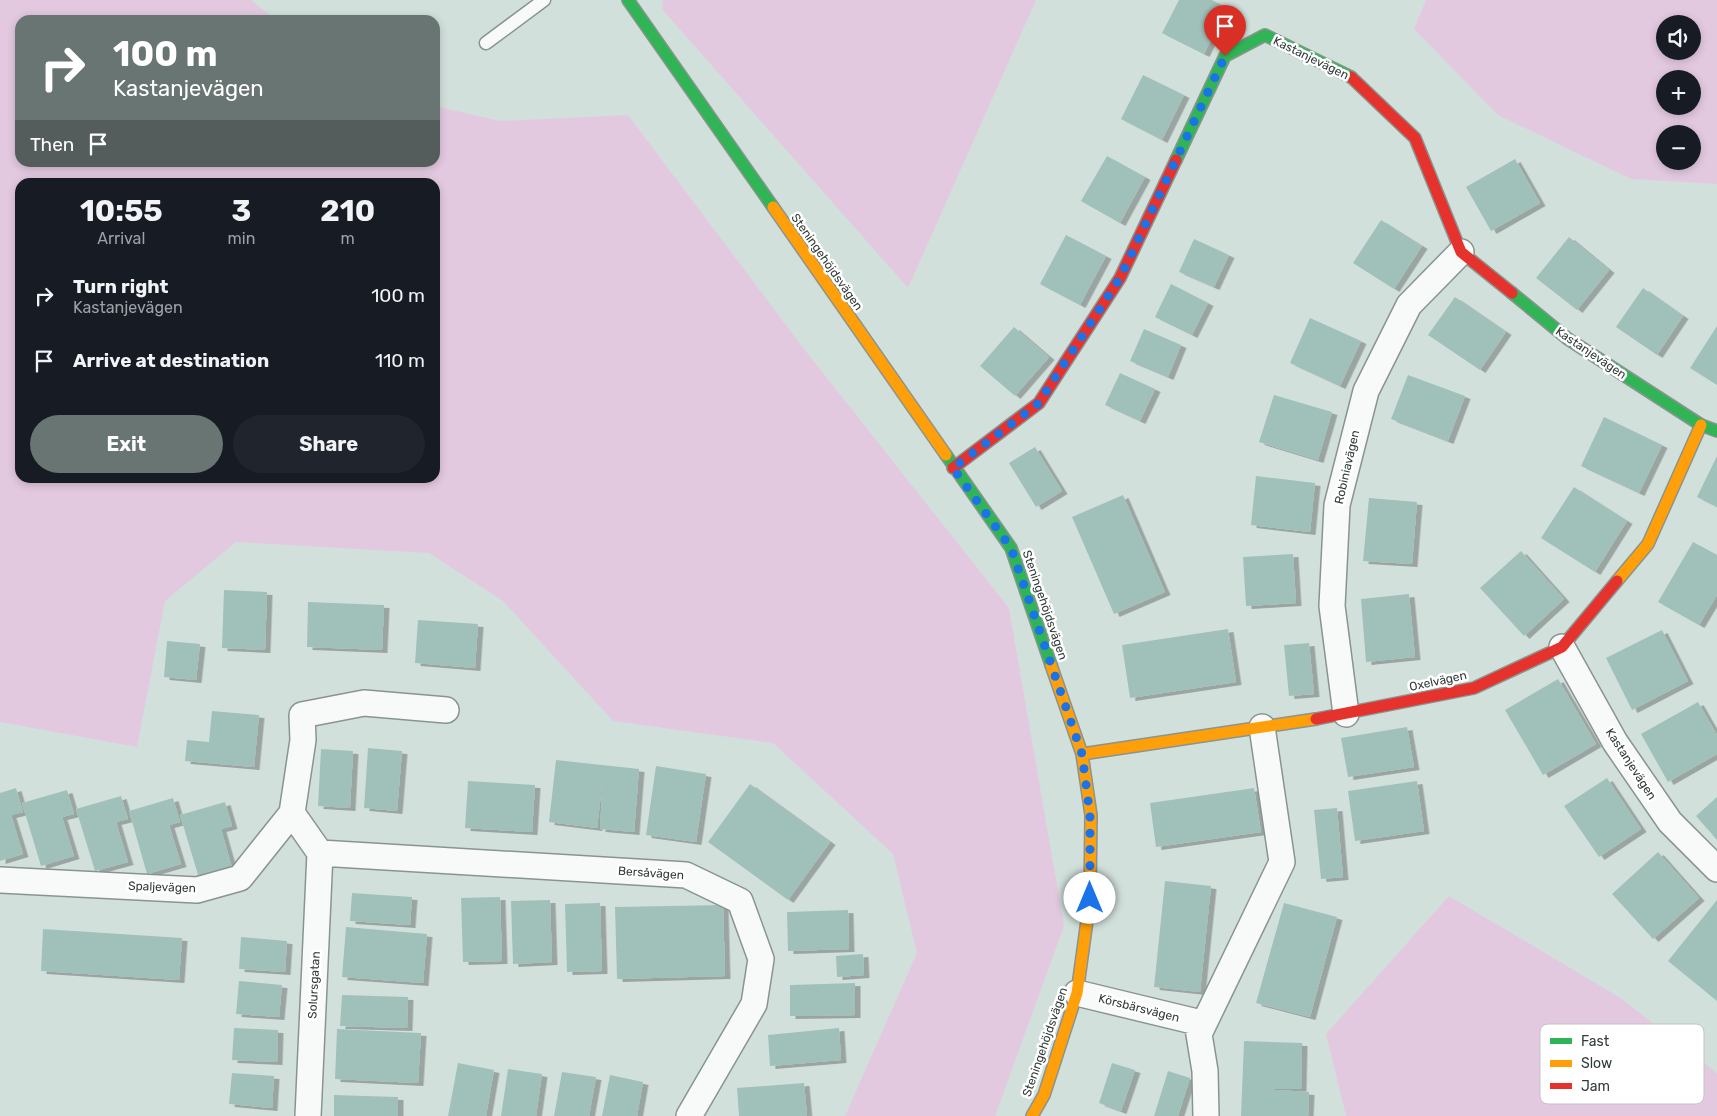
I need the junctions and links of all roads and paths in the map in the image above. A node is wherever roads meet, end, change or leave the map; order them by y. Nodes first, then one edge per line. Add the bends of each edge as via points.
1 (544, 0) edge
2 (628, 0) edge
3 (486, 43) dead end
4 (1461, 252) junction
5 (1701, 425) junction
6 (1717, 431) edge
7 (953, 468) junction
8 (1562, 647) junction
9 (446, 710) dead end
10 (1346, 714) junction
11 (1262, 727) junction
12 (1082, 754) junction
13 (292, 813) junction
14 (320, 853) junction
15 (1717, 869) edge
16 (0, 880) edge
17 (1077, 993) junction
18 (1199, 1034) junction
19 (308, 1116) edge
20 (689, 1116) edge
21 (1032, 1116) edge
22 (1206, 1116) edge

1 - 3 lane
2 - 7 street, Steningehöjdsvägen
4 - 5 street, Kastanjevägen via 1568,339
4 - 7 street, Kastanjevägen via 1415,138 1350,75 1265,35 1225,56 1120,278 1039,403
4 - 10 street, Robiniavägen via 1409,305 1366,391 1337,505 1332,606
5 - 6 street, Kastanjevägen
5 - 8 street, Oxelvägen via 1648,544
7 - 12 street, Steningehöjdsvägen via 1011,548
8 - 10 street, Oxelvägen via 1474,688
8 - 15 street, Kastanjevägen via 1615,742 1670,822
9 - 13 street via 364,703 302,715 303,740
10 - 11 street, Oxelvägen
11 - 12 street, Oxelvägen
11 - 18 street via 1282,862
12 - 17 street, Steningehöjdsvägen via 1090,815 1090,898
13 - 14 street
13 - 16 street, Spaljevägen via 240,878 197,890
14 - 19 street, Solursgatan
14 - 20 street, Bersåvägen via 686,874 740,901 761,959 754,1004
17 - 18 street, Körsbärsvägen via 1197,1022
17 - 21 street, Steningehöjdsvägen via 1044,1095
18 - 22 street via 1205,1071

